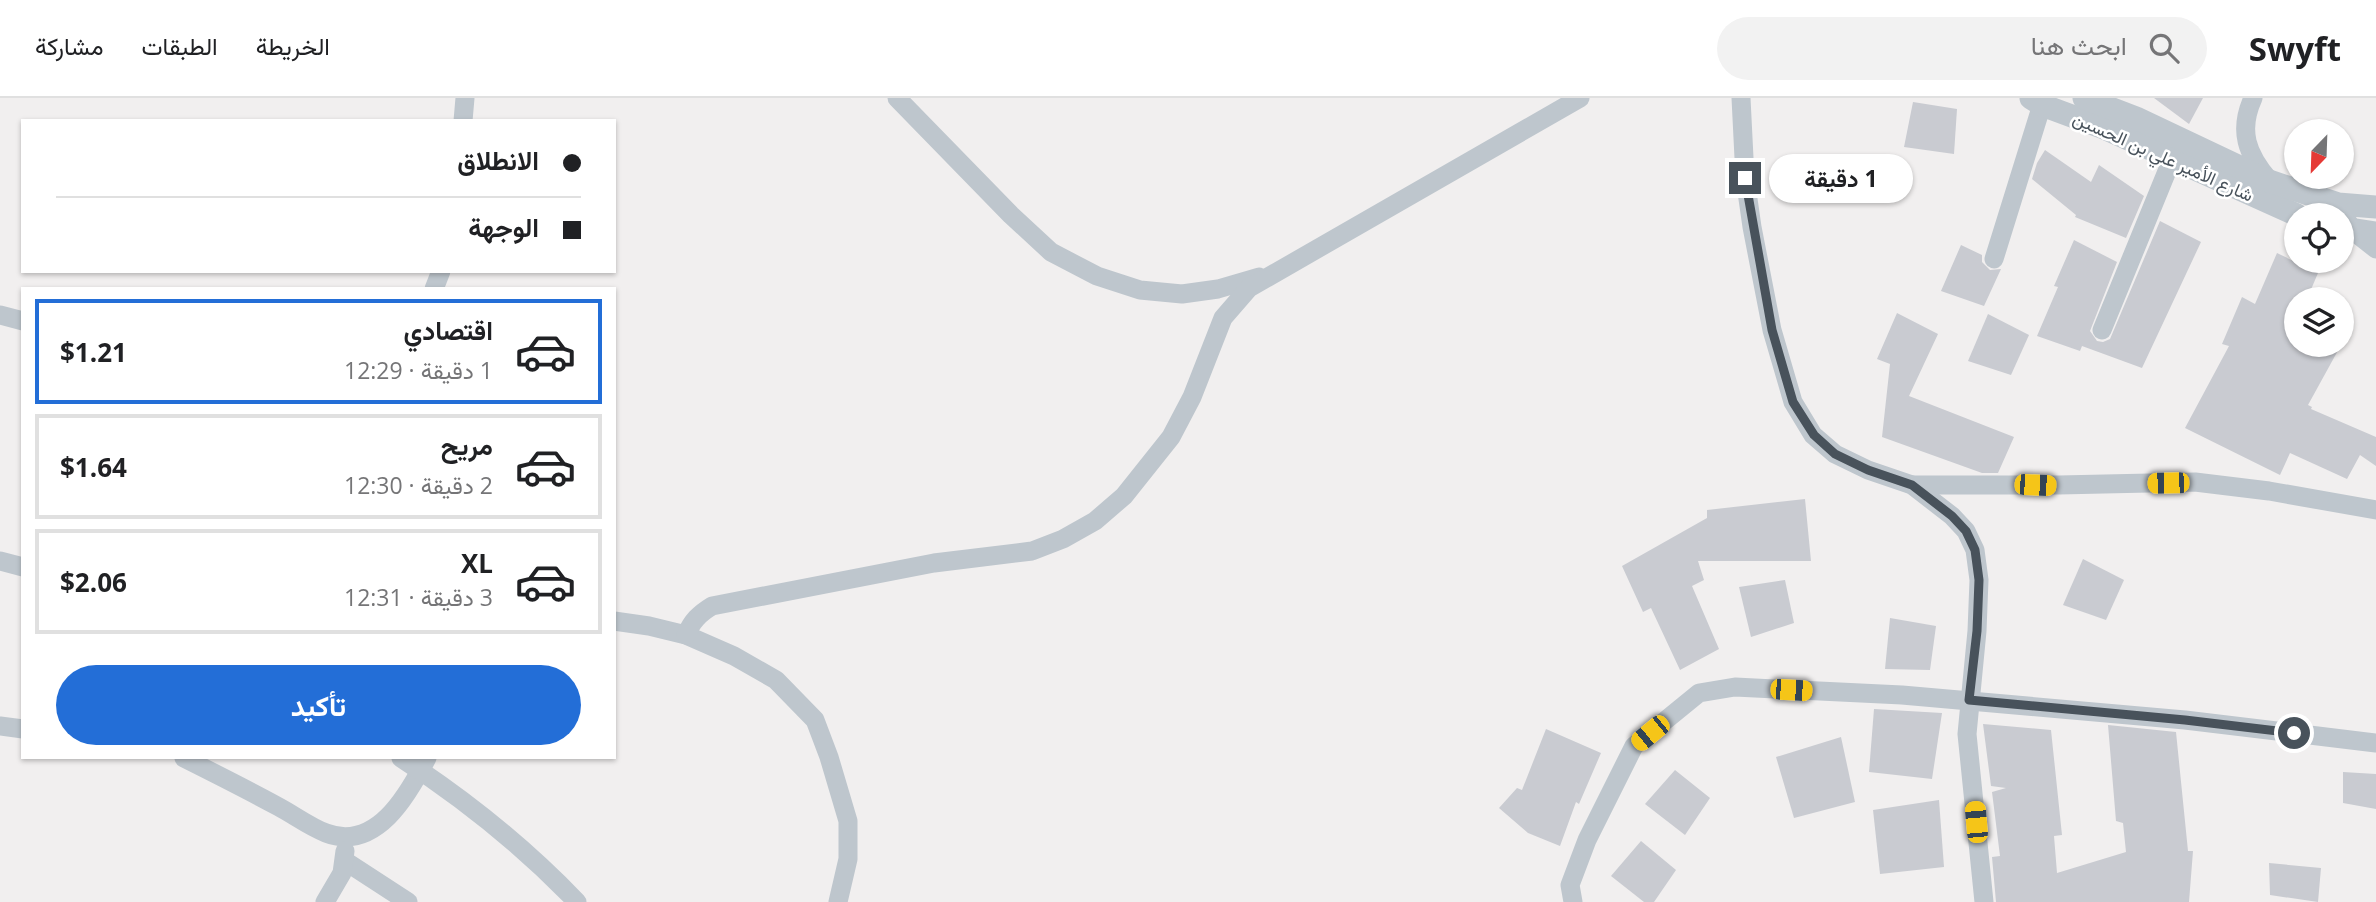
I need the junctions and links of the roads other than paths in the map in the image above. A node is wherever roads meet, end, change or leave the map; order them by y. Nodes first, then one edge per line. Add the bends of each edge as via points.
1 (465, 98) edge
2 (897, 98) edge
3 (1580, 98) edge
4 (1741, 98) edge
5 (2084, 98) edge
6 (2253, 98) edge
7 (2039, 101) edge
8 (463, 119) edge
9 (2172, 159) junction
10 (2269, 181) junction
11 (2335, 203) edge
12 (2354, 205) edge
13 (2376, 207) edge
14 (2284, 209) edge
15 (2357, 230) edge
16 (2376, 249) edge
17 (1994, 259) dead end
18 (1277, 271) junction
19 (0, 315) edge
20 (21, 320) edge
21 (2102, 330) dead end
22 (1912, 485) junction
23 (2376, 510) edge
24 (0, 561) edge
25 (21, 566) edge
26 (616, 621) edge
27 (686, 635) junction
28 (1969, 700) junction
29 (0, 726) edge
30 (21, 729) edge
31 (2376, 743) edge
32 (186, 759) edge
33 (405, 759) edge
34 (424, 764) edge
35 (342, 837) junction
36 (345, 861) junction
37 (325, 902) edge
38 (408, 902) edge
39 (577, 902) edge
40 (838, 902) edge
41 (1573, 902) edge
42 (1984, 902) edge

1 - 8 street
2 - 18 street via 1051,252 1097,276 1140,290 1182,295
3 - 18 street
4 - 22 street via 1745,178 1757,253 1772,330 1793,402 1814,435 1835,454
5 - 10 street, شارع الأمير علي بن الحسين
6 - 10 street via 2245,140 2253,161
7 - 9 street, شارع الأمير علي بن الحسين
7 - 17 street
9 - 14 street, شارع الأمير علي بن الحسين
9 - 21 street
10 - 11 street, شارع الأمير علي بن الحسين
12 - 13 street, شارع الأمير علي بن الحسين
15 - 16 street
18 - 27 street via 1249,288 1223,318 1171,437 1124,496 1095,521 1032,551 934,563 712,606 692,623
19 - 20 street
22 - 23 street via 2195,482
22 - 28 street via 1952,516 1975,550 1977,631
24 - 25 street
26 - 27 street
27 - 40 street via 776,680 815,720 848,821 848,859
28 - 31 street
28 - 41 street via 1735,687 1699,694 1634,747 1587,840 1570,885
28 - 42 street via 1968,734
29 - 30 street
32 - 35 street via 325,833
33 - 34 street
34 - 35 street via 388,818 375,829
34 - 39 street via 505,832
35 - 36 street
36 - 37 street
36 - 38 street

